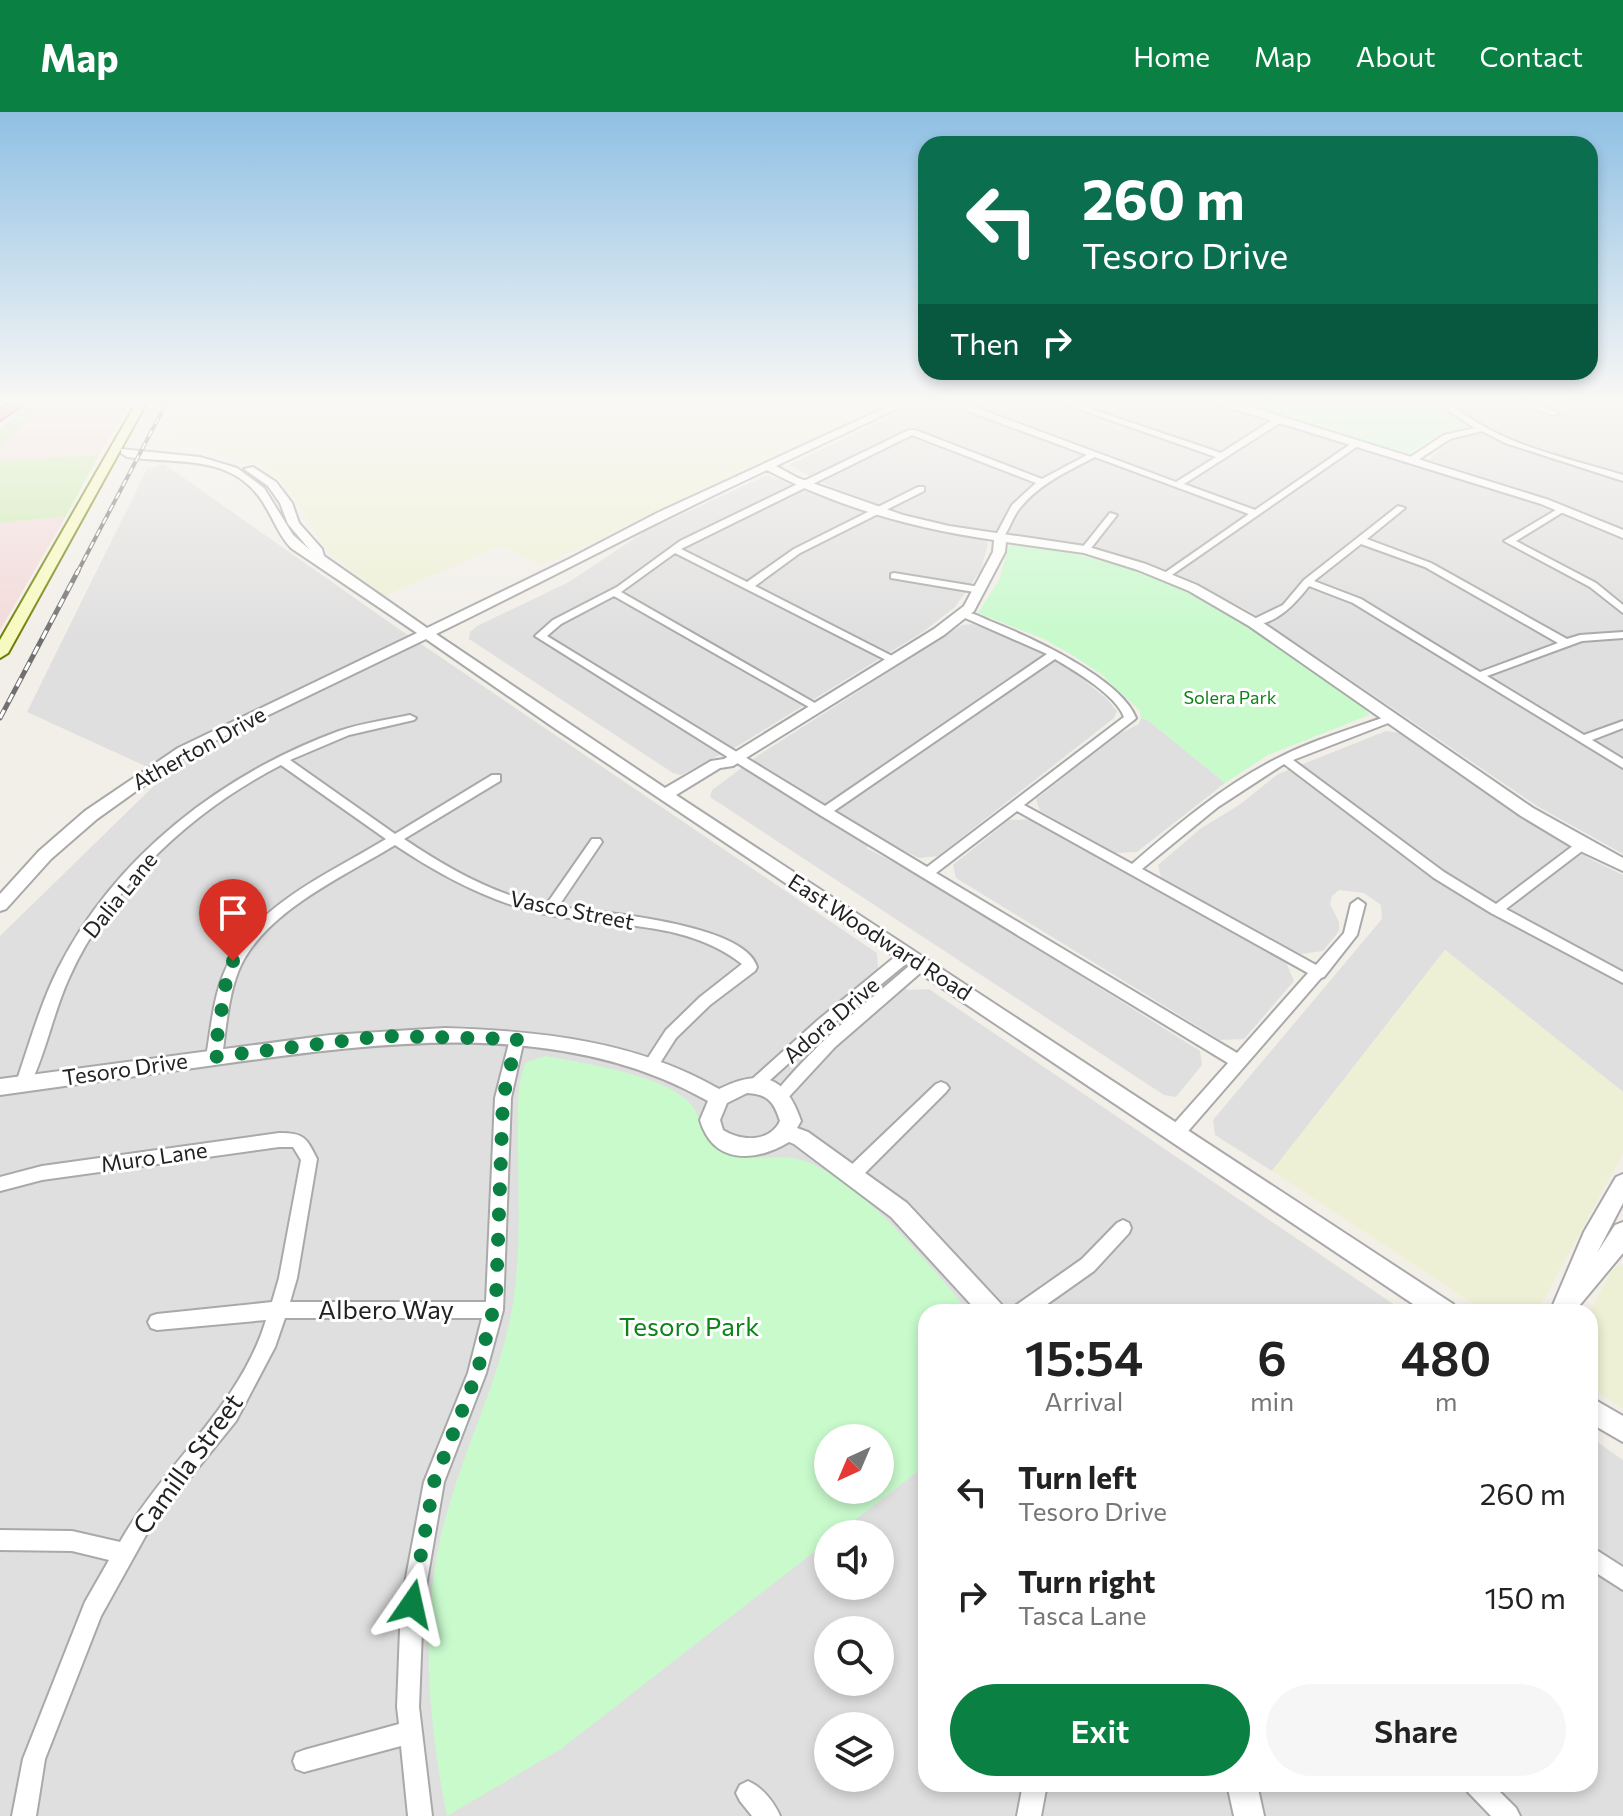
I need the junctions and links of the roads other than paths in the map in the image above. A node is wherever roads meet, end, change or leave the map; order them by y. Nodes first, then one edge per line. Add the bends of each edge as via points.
1 (102, 480) edge
2 (246, 480) edge
3 (736, 480) edge
4 (793, 480) edge
5 (814, 480) edge
6 (1036, 480) edge
7 (1047, 480) edge
8 (1162, 480) edge
9 (1186, 480) edge
10 (1306, 480) edge
11 (1473, 480) edge
12 (1042, 482) junction
13 (807, 483) junction
14 (1177, 485) junction
15 (921, 489) dead end
16 (1401, 508) dead end
17 (1564, 509) junction
18 (874, 510) junction
19 (1256, 514) junction
20 (1113, 515) dead end
21 (1623, 534) edge
22 (1000, 537) junction
23 (1360, 540) junction
24 (675, 549) junction
25 (1085, 550) junction
26 (894, 576) dead end
27 (1166, 576) junction
28 (1307, 582) junction
29 (748, 586) junction
30 (980, 590) junction
31 (614, 592) junction
32 (1623, 610) edge
33 (961, 614) junction
34 (1254, 623) junction
35 (426, 634) junction
36 (1623, 635) edge
37 (1564, 642) junction
38 (0, 653) edge
39 (1056, 653) junction
40 (892, 660) junction
41 (1478, 676) junction
42 (816, 708) junction
43 (410, 718) dead end
44 (1392, 718) junction
45 (1623, 724) edge
46 (1583, 740) junction
47 (282, 760) junction
48 (731, 760) junction
49 (1286, 760) junction
50 (1623, 764) edge
51 (496, 778) dead end
52 (670, 798) junction
53 (1015, 805) junction
54 (824, 812) junction
55 (396, 838) junction
56 (596, 842) dead end
57 (1582, 845) junction
58 (1623, 865) edge
59 (1133, 870) junction
60 (929, 872) junction
61 (1358, 904) dead end
62 (0, 905) edge
63 (549, 910) junction
64 (1496, 910) junction
65 (914, 959) junction
66 (1319, 973) junction
67 (1623, 978) edge
68 (517, 1039) junction
69 (214, 1057) junction
70 (1239, 1062) junction
71 (650, 1067) junction
72 (24, 1083) junction
73 (755, 1085) junction
74 (0, 1087) edge
75 (941, 1088) dead end
76 (781, 1096) junction
77 (719, 1098) junction
78 (785, 1132) junction
79 (1177, 1132) junction
80 (306, 1149) joint
81 (853, 1174) junction
82 (1623, 1183) edge
83 (0, 1184) edge
84 (1123, 1228) dead end
85 (1623, 1232) edge
86 (986, 1304) edge
87 (1032, 1304) edge
88 (1433, 1304) edge
89 (1566, 1304) edge
90 (1569, 1304) edge
91 (278, 1310) junction
92 (494, 1310) junction
93 (157, 1322) dead end
94 (1598, 1414) edge
95 (1623, 1430) edge
96 (0, 1540) edge
97 (125, 1554) junction
98 (1598, 1562) edge
99 (1623, 1580) edge
100 (411, 1732) junction
101 (304, 1761) dead end
102 (1034, 1792) edge
103 (1244, 1792) edge
104 (1484, 1792) edge
105 (748, 1793) dead end
106 (24, 1816) edge
107 (420, 1816) edge
108 (768, 1816) edge
109 (1029, 1816) edge
110 (1249, 1816) edge
111 (1508, 1816) edge

1 - 38 main road
2 - 35 street, East Woodward Road via 259,489 289,541 302,553 318,558
3 - 35 street, Atherton Drive
4 - 13 street
5 - 13 street
6 - 12 street
7 - 12 street
8 - 14 street
9 - 14 street
10 - 19 street
11 - 17 street
12 - 22 street via 1017,501
13 - 18 street
13 - 24 street
14 - 19 street
15 - 18 street
16 - 23 street
17 - 21 street
17 - 32 street via 1509,541 1593,585
18 - 22 street
18 - 29 street via 797,551
19 - 27 street
20 - 25 street
22 - 25 street
22 - 30 street via 999,552
23 - 28 street
23 - 37 street via 1428,565
24 - 29 street
24 - 31 street
25 - 27 street
26 - 30 street
27 - 34 street
28 - 34 street via 1287,607
28 - 41 street via 1357,601
29 - 40 street
30 - 33 street
31 - 42 street
31 - 48 street via 540,636
33 - 39 street
33 - 40 street
34 - 44 street
35 - 52 street, East Woodward Road
35 - 62 street, Atherton Drive via 183,751 91,815
36 - 37 street
37 - 41 street
39 - 53 street via 1113,695 1130,718
39 - 54 street
40 - 42 street
41 - 46 street
42 - 48 street
43 - 47 street, Dalia Lane via 348,732
44 - 49 street
44 - 57 street
45 - 46 street
46 - 50 street
47 - 55 street, Vasco Street
47 - 72 street, Dalia Lane via 197,815 117,890 66,969
48 - 52 street via 726,770
48 - 54 street
49 - 59 street via 1179,831
49 - 64 street via 1439,875
51 - 55 street
52 - 65 street, East Woodward Road
53 - 59 street
53 - 60 street
54 - 60 street
55 - 63 street, Vasco Street via 478,889
55 - 69 street via 282,908 246,941 226,982
56 - 63 street
57 - 58 street
57 - 64 street
59 - 66 street
60 - 70 street
61 - 66 street via 1350,935
63 - 71 street, Vasco Street via 718,940 749,962 738,979 671,1034
64 - 67 street
65 - 73 street, Adora Drive via 823,1024
65 - 76 street, Adora Drive
65 - 79 street, East Woodward Road
66 - 70 street
68 - 69 street, Tesoro Drive via 383,1036
68 - 71 street, Tesoro Drive via 604,1053
68 - 92 street via 503,1098
69 - 72 street, Tesoro Drive
70 - 79 street
71 - 77 street, Tesoro Drive
72 - 74 street, Tesoro Drive
73 - 76 street
73 - 77 street via 736,1087
75 - 81 street
76 - 78 street via 789,1113
77 - 78 street via 711,1117 713,1128 728,1144 753,1149 777,1141
78 - 81 street
79 - 88 street, East Woodward Road
80 - 83 street, Muro Lane via 297,1140 279,1140 42,1173
80 - 91 street, Camilla Street via 309,1159
81 - 86 street via 899,1210
82 - 89 street via 1592,1239
84 - 87 street via 1088,1265
85 - 90 street
91 - 92 street, Albero Way
91 - 93 street, Albero Way
91 - 97 street, Camilla Street via 269,1341 229,1414 144,1519
92 - 100 street via 477,1373 431,1497 412,1604
94 - 95 street
96 - 97 street via 72,1541
97 - 106 street, Camilla Street via 93,1610 34,1759
98 - 99 street
100 - 101 street
100 - 107 street
102 - 109 street
103 - 110 street
104 - 111 street
105 - 108 street

